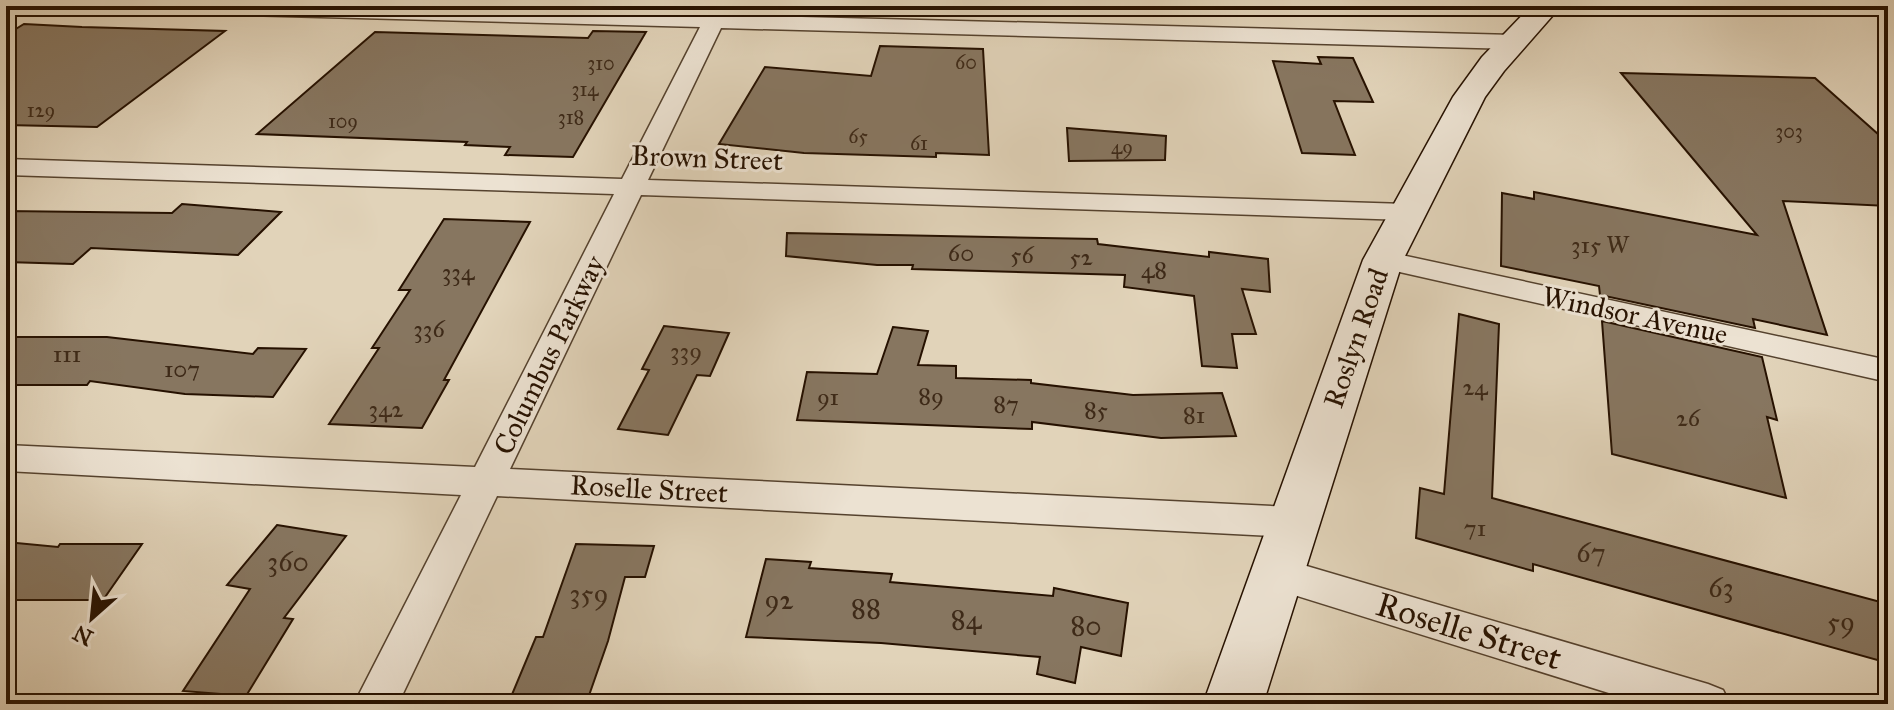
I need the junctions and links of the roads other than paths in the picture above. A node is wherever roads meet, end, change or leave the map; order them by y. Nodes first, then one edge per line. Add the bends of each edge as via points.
1 (133, 6) edge
2 (1547, 6) edge
3 (718, 13) edge
4 (1514, 42) junction
5 (6, 167) edge
6 (632, 187) junction
7 (1406, 212) junction
8 (1383, 260) junction
9 (1888, 371) edge
10 (6, 458) edge
11 (487, 480) junction
12 (1292, 522) junction
13 (1276, 573) junction
14 (376, 704) edge
15 (1233, 704) edge
16 (1708, 704) edge

1 - 3 street
2 - 4 main road, Roslyn Road
3 - 4 street
3 - 6 street, Columbus Parkway
4 - 7 main road, Roslyn Road via 1469,97
5 - 6 street, Brown Street
6 - 7 street, Brown Street
6 - 11 street, Columbus Parkway
7 - 8 main road, Roslyn Road
8 - 9 street, Windsor Avenue
8 - 12 main road, Roslyn Road
10 - 11 street, Roselle Street
11 - 12 street, Roselle Street
11 - 14 street, Columbus Parkway
12 - 13 main road, Roslyn Road
13 - 15 main road, Roslyn Road
13 - 16 street, Roselle Street

